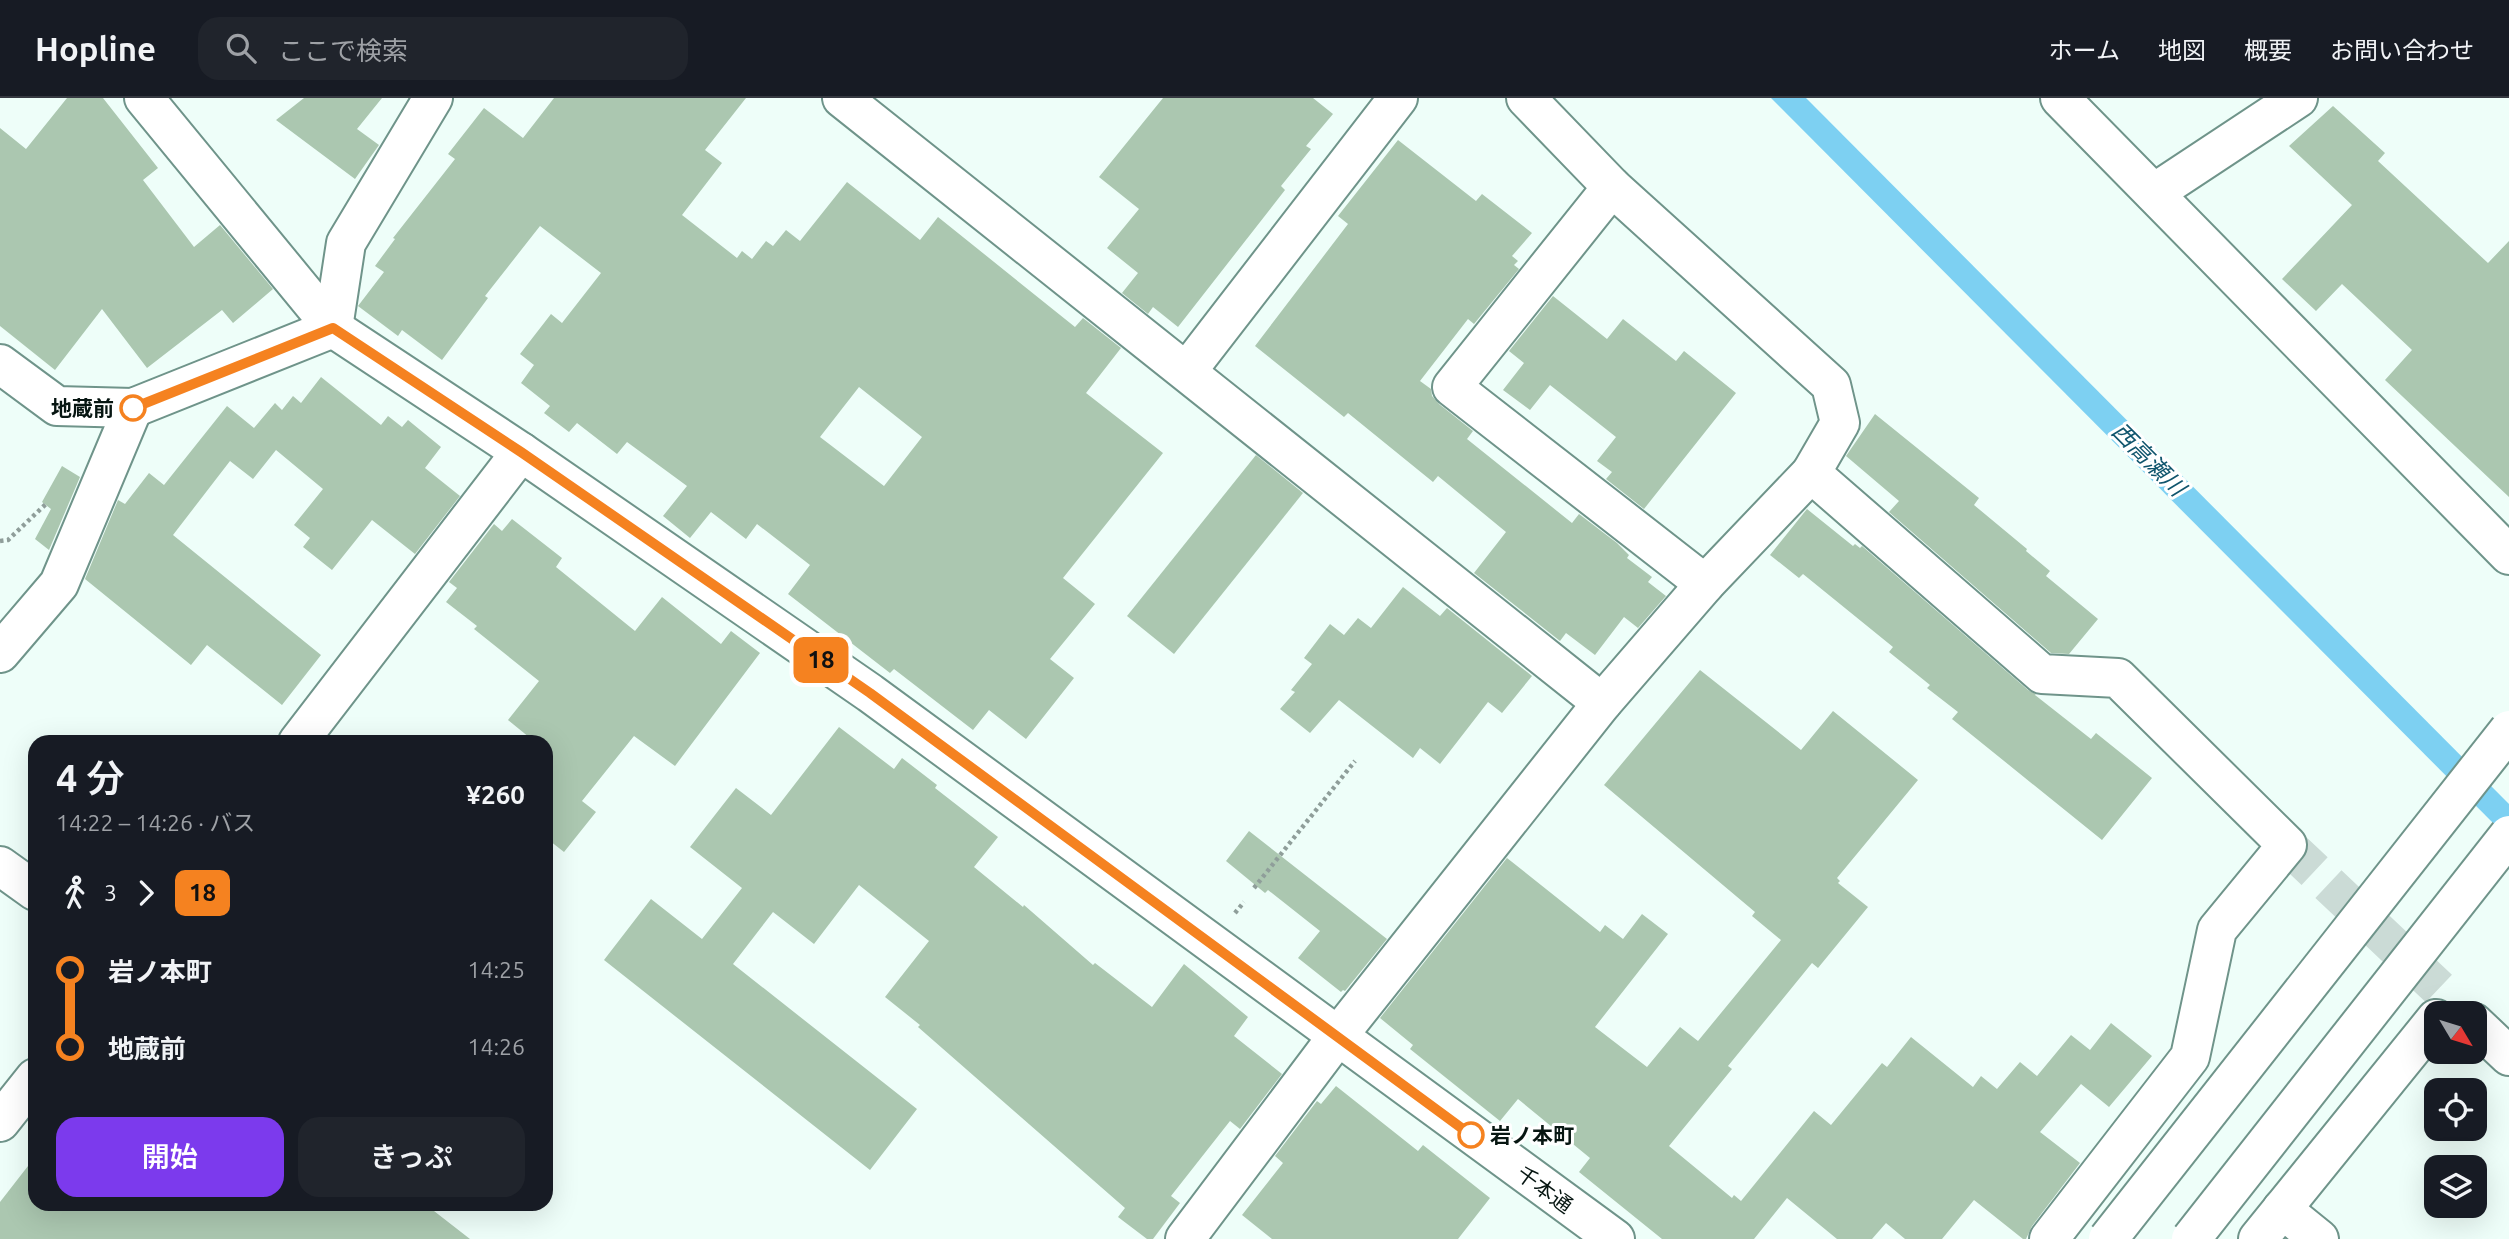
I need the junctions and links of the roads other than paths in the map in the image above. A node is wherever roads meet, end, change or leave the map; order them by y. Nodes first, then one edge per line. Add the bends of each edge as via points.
1 (144, 98) edge
2 (433, 98) edge
3 (842, 98) edge
4 (1398, 98) edge
5 (1525, 98) edge
6 (2060, 98) edge
7 (2298, 98) edge
8 (1612, 187) junction
9 (2154, 193) junction
10 (333, 328) junction
11 (0, 364) edge
12 (1187, 371) junction
13 (133, 408) junction
14 (521, 452) junction
15 (1811, 473) junction
16 (2509, 555) edge
17 (1705, 584) junction
18 (0, 653) edge
19 (1602, 703) junction
20 (2509, 730) edge
21 (303, 735) edge
22 (2509, 835) edge
23 (0, 866) edge
24 (28, 886) edge
25 (2424, 1034) edge
26 (2487, 1035) edge
27 (1337, 1037) junction
28 (2509, 1056) edge
29 (28, 1087) edge
30 (0, 1122) edge
31 (2282, 1209) junction
32 (1185, 1239) edge
33 (1615, 1239) edge
34 (2049, 1239) edge
35 (2108, 1239) edge
36 (2191, 1239) edge
37 (2258, 1239) edge
38 (2319, 1239) edge

1 - 10 street, 千本通
2 - 10 street via 346,243
3 - 12 street
4 - 12 street
5 - 8 street
6 - 9 street
7 - 9 street
8 - 15 street via 1831,385 1840,423
8 - 17 street via 1452,387
9 - 16 street
10 - 13 street
10 - 14 street, 千本通
11 - 13 street via 57,406
12 - 19 street
13 - 18 street via 59,584
14 - 21 street
14 - 27 street, 千本通 via 870,693
15 - 17 street
15 - 34 street via 2042,674 2118,678 2287,845 2217,930 2190,1057
17 - 19 street
19 - 27 street
20 - 35 street, bridge
22 - 36 street, bridge
23 - 24 street
25 - 31 street
26 - 28 street
27 - 32 street
27 - 33 street, 千本通
29 - 30 street
31 - 37 street
31 - 38 street

